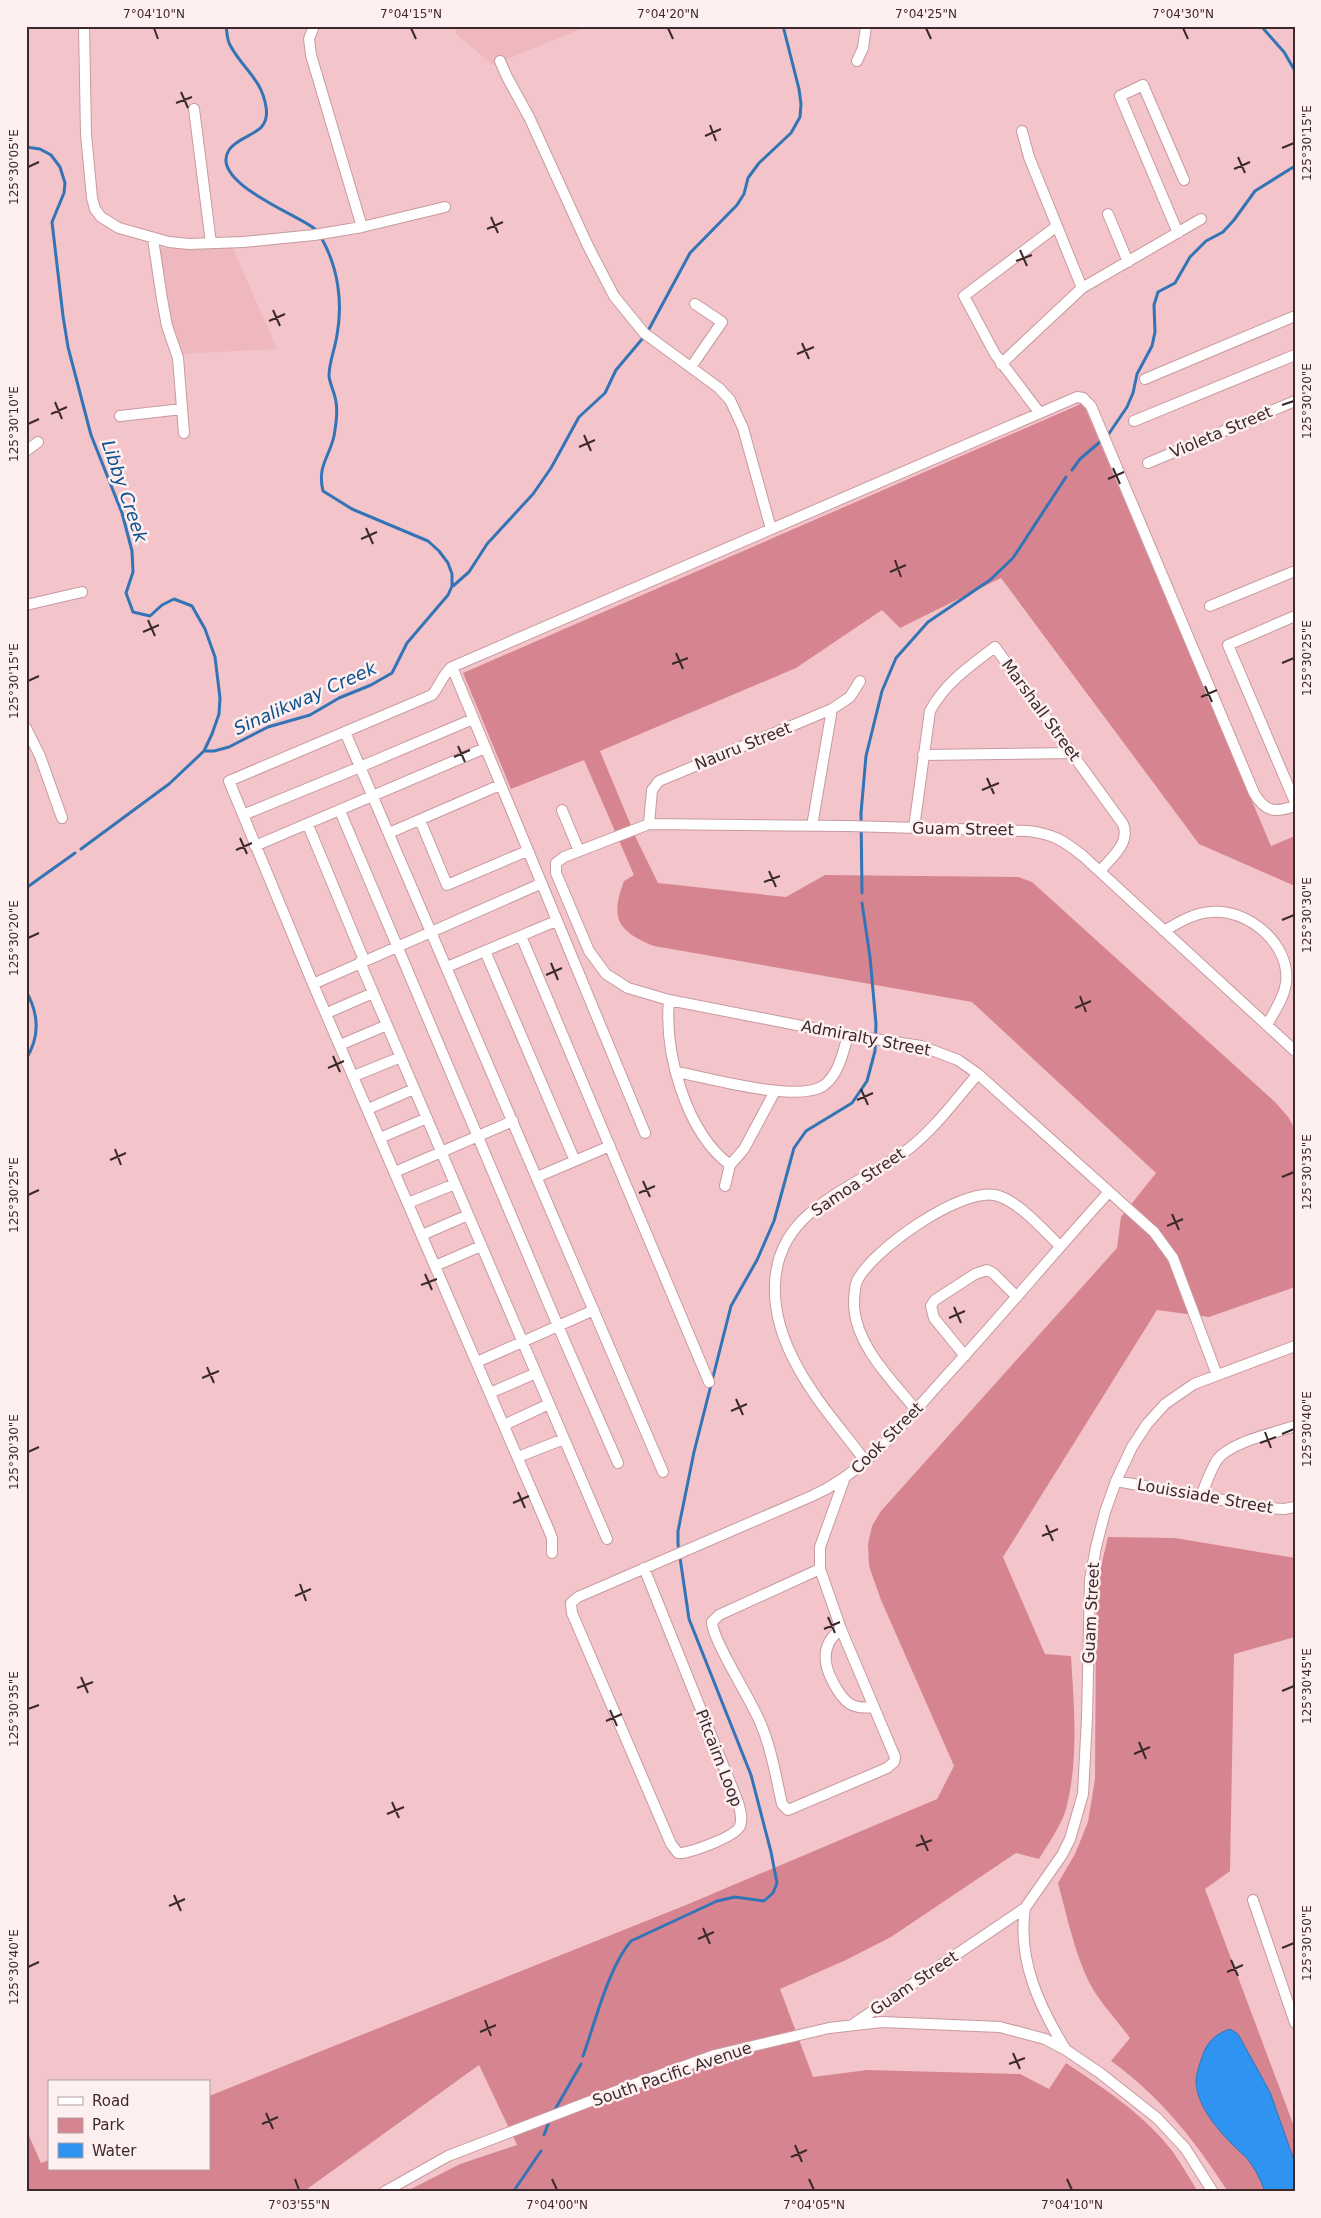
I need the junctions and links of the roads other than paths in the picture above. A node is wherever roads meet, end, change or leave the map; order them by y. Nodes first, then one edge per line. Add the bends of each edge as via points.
1 (84, 26) edge
2 (314, 26) edge
3 (866, 26) edge
4 (500, 60) dead end
5 (858, 60) dead end
6 (194, 109) dead end
7 (1022, 130) dead end
8 (1184, 180) dead end
9 (445, 207) dead end
10 (1108, 214) dead end
11 (1201, 219) dead end
12 (1057, 226) junction
13 (362, 227) junction
14 (1178, 233) junction
15 (153, 239) junction
16 (212, 243) junction
17 (1128, 262) junction
18 (1082, 288) junction
19 (695, 304) dead end
20 (1295, 316) edge
21 (1295, 355) edge
22 (1002, 364) junction
23 (691, 367) junction
24 (1145, 379) dead end
25 (1295, 401) edge
26 (182, 409) junction
27 (1040, 412) junction
28 (120, 416) dead end
29 (1134, 421) dead end
30 (184, 433) dead end
31 (38, 442) dead end
32 (26, 451) edge
33 (1148, 463) dead end
34 (771, 529) junction
35 (1295, 571) edge
36 (82, 592) dead end
37 (26, 605) edge
38 (1210, 606) dead end
39 (1295, 616) edge
40 (452, 667) junction
41 (860, 681) dead end
42 (832, 709) junction
43 (473, 719) junction
44 (26, 728) edge
45 (345, 732) junction
46 (485, 748) junction
47 (1072, 753) junction
48 (923, 755) junction
49 (360, 767) junction
50 (500, 785) junction
51 (373, 797) junction
52 (1295, 802) edge
53 (1295, 806) edge
54 (562, 810) dead end
55 (340, 811) junction
56 (242, 815) junction
57 (62, 818) dead end
58 (420, 820) junction
59 (650, 824) junction
60 (308, 825) junction
61 (812, 826) junction
62 (914, 828) junction
63 (389, 833) junction
64 (256, 846) junction
65 (527, 851) junction
66 (579, 851) junction
67 (556, 863) joint
68 (1100, 871) junction
69 (540, 884) junction
70 (556, 921) junction
71 (1164, 930) junction
72 (432, 931) junction
73 (521, 936) junction
74 (396, 946) junction
75 (485, 951) junction
76 (362, 961) junction
77 (447, 968) junction
78 (313, 984) junction
79 (373, 993) junction
80 (669, 1000) junction
81 (327, 1013) junction
82 (387, 1025) junction
83 (1267, 1025) junction
84 (848, 1035) junction
85 (340, 1045) junction
86 (1295, 1051) edge
87 (400, 1057) junction
88 (677, 1072) junction
89 (978, 1074) junction
90 (354, 1076) junction
91 (414, 1089) junction
92 (775, 1091) junction
93 (368, 1109) junction
94 (427, 1118) junction
95 (514, 1122) junction
96 (645, 1133) dead end
97 (478, 1137) junction
98 (380, 1138) junction
99 (610, 1146) junction
100 (441, 1152) junction
101 (575, 1161) junction
102 (730, 1165) junction
103 (395, 1172) junction
104 (538, 1177) junction
105 (455, 1184) junction
106 (725, 1186) dead end
107 (1108, 1193) junction
108 (408, 1203) junction
109 (468, 1215) junction
110 (422, 1235) junction
111 (481, 1246) junction
112 (1060, 1246) junction
113 (435, 1266) junction
114 (1017, 1297) junction
115 (594, 1310) junction
116 (558, 1326) junction
117 (522, 1342) junction
118 (1295, 1346) edge
119 (965, 1356) junction
120 (477, 1362) junction
121 (536, 1373) junction
122 (1218, 1375) junction
123 (709, 1382) dead end
124 (490, 1393) junction
125 (549, 1404) junction
126 (916, 1410) junction
127 (504, 1425) junction
128 (1295, 1426) edge
129 (564, 1438) junction
130 (518, 1457) junction
131 (866, 1462) junction
132 (618, 1463) dead end
133 (663, 1472) dead end
134 (844, 1480) junction
135 (1116, 1481) junction
136 (1201, 1496) junction
137 (1295, 1507) edge
138 (607, 1539) dead end
139 (552, 1553) dead end
140 (644, 1568) junction
141 (820, 1569) junction
142 (572, 1602) joint
143 (841, 1629) junction
144 (874, 1707) junction
145 (1253, 1900) dead end
146 (1025, 1908) junction
147 (1295, 2023) edge
148 (853, 2024) junction
149 (1066, 2050) junction
150 (384, 2192) edge
151 (1213, 2192) edge

1 - 15 street via 87,150 95,209 114,226
2 - 13 street via 309,40 311,55
3 - 5 street
4 - 23 street via 614,296 644,333
6 - 16 street
7 - 12 street via 1029,157
8 - 14 street via 1143,85 1120,96
9 - 13 street
10 - 17 street
11 - 14 street
12 - 18 street
12 - 22 street via 964,296
13 - 16 street via 286,238
14 - 17 street
15 - 16 street via 189,244
15 - 26 street via 166,317 178,358
17 - 18 street
18 - 22 street
19 - 23 street via 722,322
20 - 24 street
21 - 29 street
22 - 27 street
23 - 34 street via 720,388 737,414
25 - 33 street, Violeta Street
26 - 28 street
26 - 30 street
27 - 34 street
27 - 53 street via 1077,397 1088,401 1254,793 1269,810 1280,811
31 - 32 street
34 - 40 street
35 - 38 street
36 - 37 street
39 - 52 street via 1228,645
40 - 43 street
40 - 45 street via 432,694
41 - 42 street, Nauru Street via 850,697
42 - 59 street, Nauru Street via 659,781 652,790
42 - 61 street
43 - 46 street
43 - 49 street
44 - 57 street via 40,756
45 - 49 street
45 - 56 street via 228,781
46 - 50 street
46 - 51 street
47 - 48 street
47 - 48 street, Marshall Street via 994,647 962,672 938,697 930,711
47 - 68 street, Marshall Street via 1126,831 1123,844
48 - 62 street, Marshall Street
49 - 51 street
49 - 56 street
50 - 58 street
50 - 65 street
51 - 55 street
51 - 63 street
54 - 66 street
55 - 60 street
55 - 74 street
56 - 64 street
58 - 63 street
58 - 65 street via 447,885
59 - 61 street, Guam Street
59 - 66 street, Guam Street
60 - 64 street
60 - 76 street
61 - 62 street, Guam Street
62 - 68 street, Guam Street via 1045,833 1061,839
63 - 72 street
64 - 78 street
65 - 69 street
66 - 67 street, Guam Street
67 - 80 street, Admiralty Street via 556,874 589,951 606,974 628,988
68 - 71 street, Guam Street
69 - 70 street
69 - 72 street
70 - 73 street
70 - 96 street
71 - 83 street, Guam Street
71 - 83 street via 1194,915 1210,912 1234,914 1264,931 1281,956 1286,981 1284,992
72 - 74 street
72 - 77 street
73 - 75 street
73 - 99 street
74 - 76 street
74 - 97 street
75 - 77 street
75 - 101 street
76 - 78 street
76 - 79 street
77 - 95 street
78 - 81 street
79 - 81 street
79 - 82 street
80 - 84 street, Admiralty Street
80 - 88 street via 667,1022
81 - 85 street
82 - 85 street
82 - 87 street
83 - 86 street, Guam Street
84 - 89 street, Admiralty Street via 921,1046 958,1060
84 - 92 street via 835,1072 825,1085 813,1092
85 - 90 street
87 - 90 street
87 - 91 street
88 - 92 street
88 - 102 street via 702,1135 714,1152
89 - 107 street, Admiralty Street
89 - 131 street, Samoa Street via 912,1146 810,1213 798,1224 780,1253 774,1291 788,1346 807,1383
90 - 93 street
91 - 93 street
91 - 94 street
92 - 102 street via 744,1149
93 - 98 street
94 - 98 street
94 - 100 street
95 - 97 street
95 - 104 street
97 - 100 street
97 - 116 street
98 - 103 street
99 - 101 street
99 - 123 street
100 - 103 street
100 - 105 street
101 - 104 street
102 - 106 street
103 - 108 street
104 - 115 street
105 - 108 street
105 - 109 street
107 - 112 street, Cook Street
107 - 122 street, Admiralty Street via 1154,1232 1168,1251
108 - 110 street
109 - 110 street
109 - 111 street
110 - 113 street
111 - 113 street
111 - 117 street
112 - 114 street, Cook Street
112 - 126 street via 1005,1198 980,1195 966,1198 934,1214 877,1255 857,1282 854,1308 858,1326 879,1363
113 - 120 street
114 - 119 street, Cook Street
114 - 119 street via 987,1270 975,1274 935,1300 931,1306 934,1318
115 - 116 street
115 - 133 street
116 - 117 street
116 - 132 street
117 - 120 street
117 - 121 street
118 - 122 street, Guam Street
119 - 126 street, Cook Street
120 - 124 street
121 - 124 street
121 - 125 street
122 - 135 street, Guam Street via 1194,1384 1165,1404 1132,1447
124 - 127 street
125 - 127 street
125 - 129 street
126 - 131 street, Cook Street
127 - 130 street
128 - 136 street via 1228,1450 1218,1458
129 - 130 street
129 - 138 street
130 - 139 street via 550,1533
131 - 134 street, Cook Street
134 - 140 street, Cook Street via 823,1492
134 - 141 street via 820,1547
135 - 136 street, Louissiade Street
135 - 146 street, Guam Street via 1096,1547 1090,1580 1081,1801 1062,1855
136 - 137 street, Louissiade Street via 1267,1508
140 - 142 street, Cook Street via 578,1596
140 - 142 street, Pitcairn Loop via 738,1802 741,1824 731,1835 687,1852 678,1853 674,1849 572,1613
141 - 143 street
141 - 144 street via 718,1615 712,1622 712,1628 761,1725 784,1808 794,1810 894,1762 894,1751
143 - 144 street
143 - 144 street via 826,1647 825,1661 830,1676 850,1704
145 - 147 street
146 - 148 street, Guam Street
146 - 149 street via 1023,1937 1030,1973
148 - 149 street, South Pacific Avenue via 1000,2027 1045,2039
148 - 150 street, South Pacific Avenue via 732,2050 635,2084 448,2156
149 - 151 street, South Pacific Avenue via 1157,2118 1185,2148

